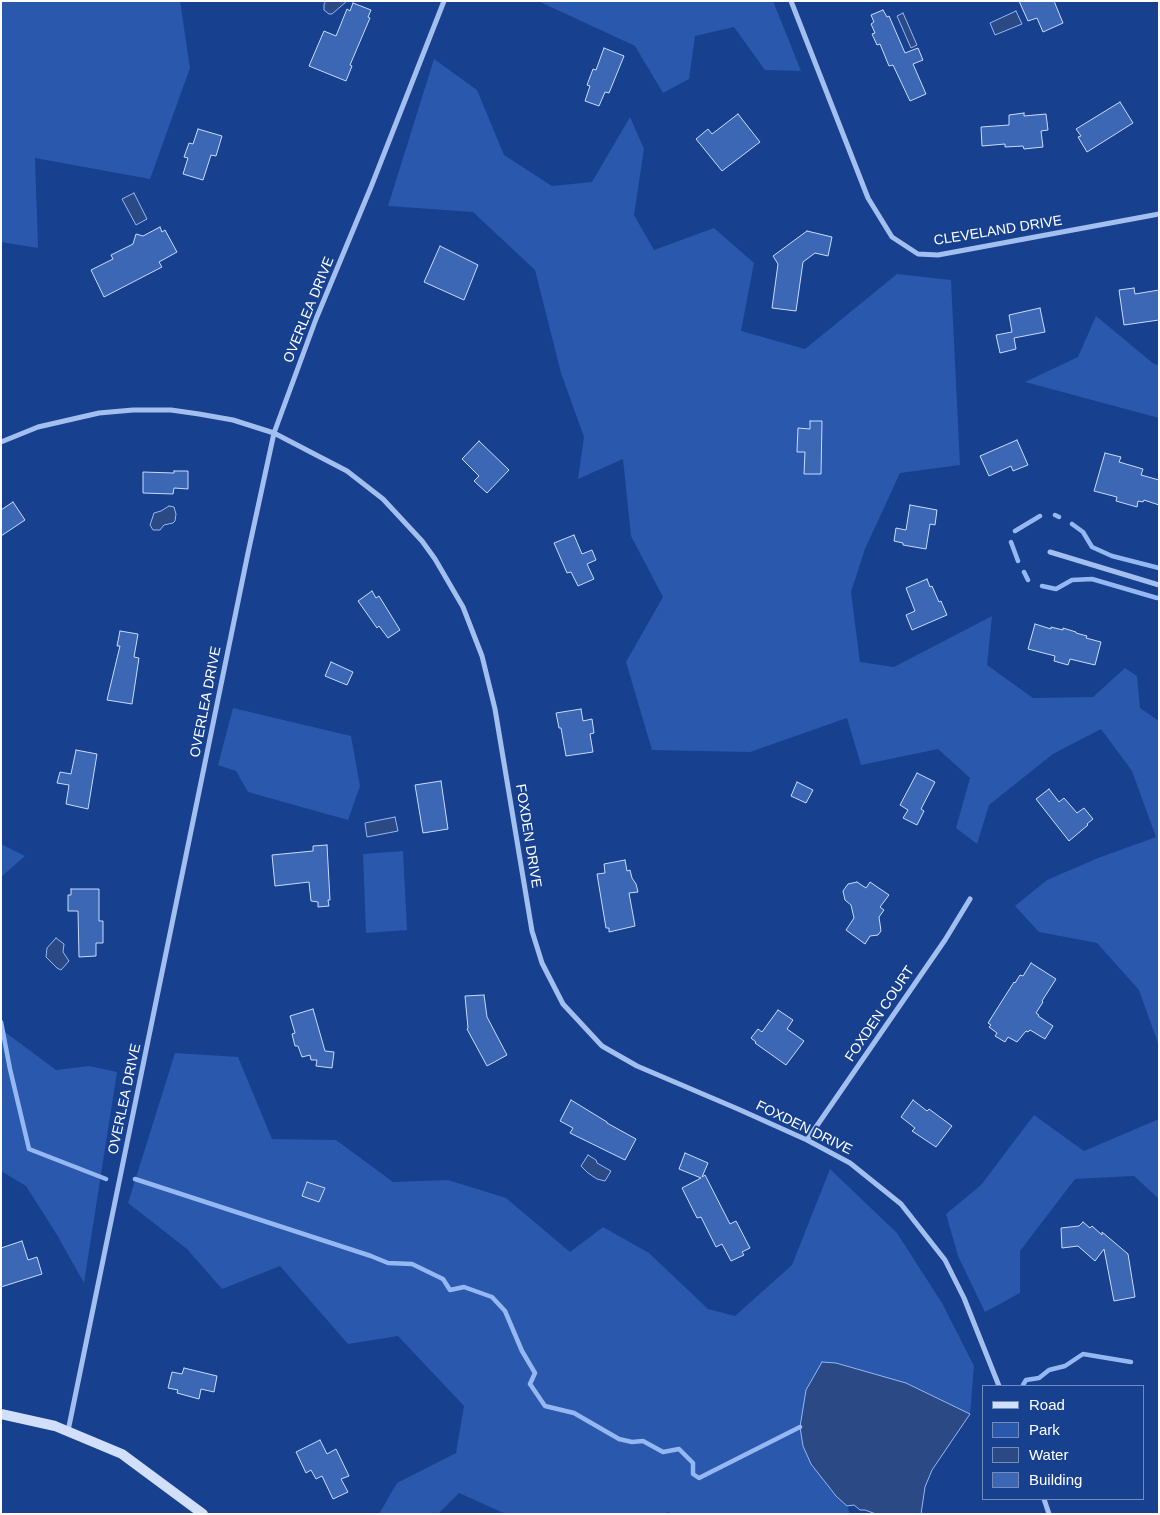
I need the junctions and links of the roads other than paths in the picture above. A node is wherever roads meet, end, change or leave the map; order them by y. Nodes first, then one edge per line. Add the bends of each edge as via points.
1 (444, 1) edge
2 (791, 1) edge
3 (1159, 214) edge
4 (274, 433) junction
5 (1, 442) edge
6 (1050, 552) dead end
7 (1159, 585) edge
8 (970, 900) dead end
9 (808, 1140) junction
10 (999, 1385) edge
11 (1, 1414) edge
12 (68, 1431) junction
13 (1044, 1500) edge
14 (203, 1514) edge
15 (1049, 1514) edge

1 - 4 street, OVERLEA DRIVE via 316,319
2 - 3 street, CLEVELAND DRIVE via 868,198 892,237 918,254 938,255
4 - 5 street, FOXDEN DRIVE via 233,420 199,414 132,410 64,420
4 - 9 street, FOXDEN DRIVE via 347,470 383,499 430,553 463,607 482,656 495,709 532,931 542,963 563,1004 602,1046 637,1066
4 - 12 street, OVERLEA DRIVE
6 - 7 street
8 - 9 street, FOXDEN COURT
9 - 10 street, FOXDEN DRIVE via 850,1162 901,1204 945,1260
11 - 12 street
12 - 14 street via 122,1454
13 - 15 street

